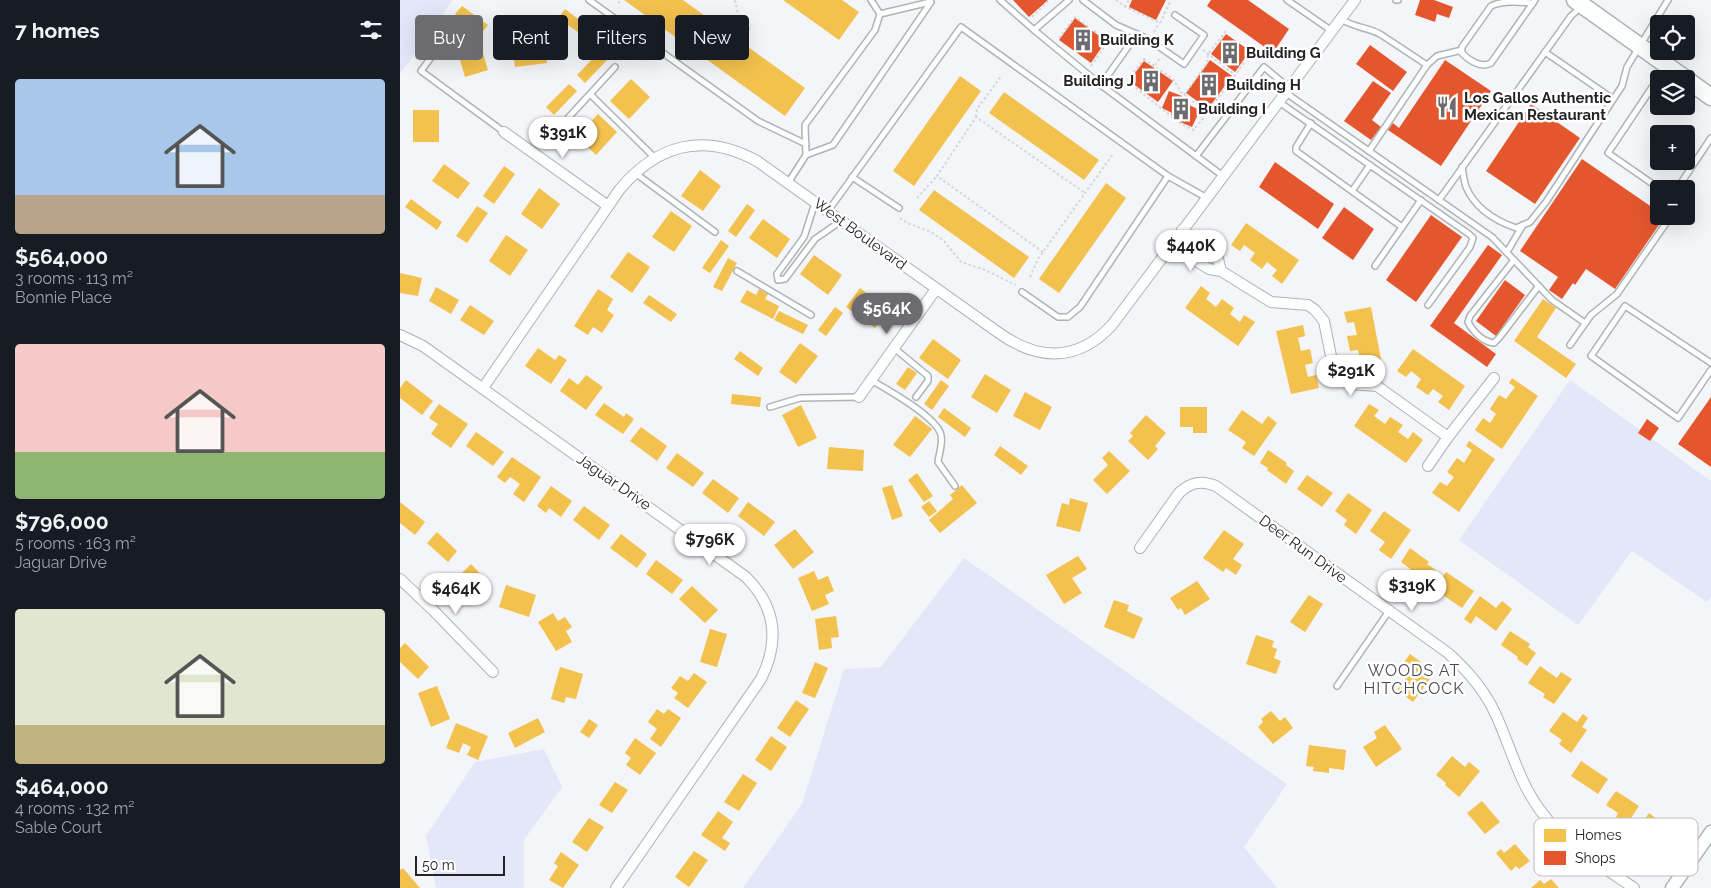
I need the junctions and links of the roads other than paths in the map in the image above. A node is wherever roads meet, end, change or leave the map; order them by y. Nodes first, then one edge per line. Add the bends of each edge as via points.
1 (589, 0) edge
2 (871, 0) edge
3 (1000, 0) edge
4 (1069, 0) edge
5 (1083, 0) edge
6 (1287, 0) edge
7 (1355, 0) edge
8 (1668, 0) edge
9 (930, 1) edge
10 (1534, 1) edge
11 (1582, 2) edge
12 (880, 14) junction
13 (1175, 15) dead end
14 (1341, 19) junction
15 (1034, 30) junction
16 (1332, 31) junction
17 (1137, 34) junction
18 (1640, 46) junction
19 (1462, 50) junction
20 (1545, 52) junction
21 (430, 60) edge
22 (1427, 65) junction
23 (1667, 65) junction
24 (615, 67) dead end
25 (1674, 70) edge
26 (1101, 85) junction
27 (1695, 85) edge
28 (1287, 90) junction
29 (590, 94) junction
30 (1711, 97) edge
31 (1613, 99) junction
32 (1279, 102) junction
33 (568, 118) dead end
34 (1311, 123) junction
35 (504, 132) joint
36 (1711, 138) edge
37 (806, 144) junction
38 (1369, 151) junction
39 (806, 155) junction
40 (1196, 156) junction
41 (655, 158) junction
42 (1370, 164) junction
43 (1462, 167) junction
44 (634, 173) junction
45 (1168, 176) junction
46 (1223, 176) junction
47 (852, 177) junction
48 (1683, 180) edge
49 (1650, 182) edge
50 (788, 183) junction
51 (1352, 191) junction
52 (1207, 198) junction
53 (1421, 200) junction
54 (1439, 200) junction
55 (815, 202) junction
56 (608, 206) junction
57 (898, 208) dead end
58 (828, 212) junction
59 (841, 221) junction
60 (1524, 225) junction
61 (1665, 225) edge
62 (1402, 227) junction
63 (1182, 230) junction
64 (715, 232) dead end
65 (1172, 245) junction
66 (1507, 252) junction
67 (1514, 260) junction
68 (1375, 266) dead end
69 (737, 271) dead end
70 (1221, 271) junction
71 (778, 280) junction
72 (1538, 287) junction
73 (936, 289) junction
74 (770, 290) junction
75 (1021, 290) road end
76 (1428, 305) dead end
77 (811, 315) dead end
78 (1585, 323) junction
79 (400, 335) edge
80 (1570, 345) dead end
81 (893, 348) junction
82 (1711, 363) edge
83 (1711, 370) edge
84 (1494, 378) dead end
85 (871, 379) junction
86 (483, 388) junction
87 (859, 396) joint
88 (916, 397) dead end
89 (770, 407) dead end
90 (1448, 437) junction
91 (1428, 466) dead end
92 (955, 486) dead end
93 (1140, 548) dead end
94 (400, 579) edge
95 (1389, 611) junction
96 (493, 672) dead end
97 (1337, 686) dead end
98 (1546, 818) edge
99 (1711, 832) edge
100 (1698, 851) edge
101 (1617, 876) edge
102 (1680, 876) edge
103 (616, 888) edge
104 (1634, 888) edge
105 (1672, 888) edge

1 - 37 lane via 758,121
2 - 12 lane
3 - 15 lane
4 - 15 lane
5 - 17 lane via 1116,24
6 - 16 lane
7 - 14 street, West Boulevard
8 - 18 lane
9 - 12 lane
9 - 39 lane via 833,145
10 - 19 lane via 1496,2
10 - 19 lane via 1487,66 1468,59
11 - 18 main road
11 - 20 lane
12 - 37 lane via 875,30 805,125
13 - 17 lane via 1204,35 1184,64
14 - 16 street, West Boulevard
14 - 22 lane via 1380,34
15 - 26 lane
16 - 28 street, West Boulevard
17 - 26 lane
18 - 23 main road
18 - 31 lane via 1626,67 1622,86
19 - 22 lane via 1437,56
20 - 31 lane
20 - 43 lane
21 - 35 lane via 421,72
22 - 38 lane
23 - 25 main road
23 - 49 lane via 1608,153
24 - 29 lane
26 - 40 lane
27 - 30 main road
28 - 32 street, West Boulevard
28 - 38 lane
28 - 40 lane via 1264,67
29 - 33 lane
29 - 41 lane
31 - 60 lane via 1546,202
32 - 34 lane
32 - 46 street, West Boulevard
34 - 42 lane
34 - 51 lane via 1296,151
35 - 56 street
36 - 48 lane
37 - 39 lane
38 - 54 lane
39 - 50 lane
40 - 46 lane
41 - 44 street, West Boulevard
41 - 50 street, West Boulevard via 686,146 727,148 742,152
42 - 51 lane
42 - 53 lane
43 - 54 lane
43 - 60 lane via 1466,187 1478,206 1500,222 1516,228
44 - 56 street, West Boulevard
44 - 64 lane
45 - 47 lane via 960,26
45 - 52 lane
45 - 75 lane via 1080,307 1068,317 1058,316
46 - 52 street, West Boulevard
47 - 57 lane
47 - 58 lane
50 - 55 street, West Boulevard
51 - 62 lane
52 - 63 street, West Boulevard
53 - 62 lane
53 - 76 lane via 1473,238 1470,248
54 - 66 lane via 1492,237
55 - 58 street, West Boulevard
55 - 71 lane via 804,237 777,274
56 - 86 street, West Boulevard
58 - 59 street, West Boulevard
59 - 71 lane via 818,236 785,279
59 - 73 street, West Boulevard
60 - 66 lane
61 - 78 lane via 1617,294
62 - 68 lane
63 - 65 street, West Boulevard
63 - 70 street via 1218,259
65 - 70 street via 1209,269
65 - 73 street, West Boulevard via 1106,331 1085,346 1067,352 1040,352 1022,347
66 - 67 lane
67 - 72 lane
67 - 72 lane via 1470,316 1471,328 1487,342 1494,343
69 - 74 lane
70 - 90 street via 1271,302 1308,306 1316,310 1324,320 1334,371 1339,378 1350,384 1377,386
71 - 74 lane
72 - 78 lane
73 - 81 street
74 - 77 lane
78 - 80 lane
79 - 86 street, Jaguar Drive via 423,346
81 - 85 street
81 - 88 lane via 928,376
82 - 83 lane via 1626,306 1591,356 1678,418
84 - 90 street
85 - 87 street
85 - 92 lane via 938,427 942,443 938,462
86 - 103 street, Jaguar Drive via 746,576 766,602 770,616 772,651 761,679
87 - 89 lane via 800,398
90 - 91 street
93 - 95 street, Deer Run Drive via 1179,493 1193,484 1208,483
94 - 96 street
95 - 97 lane
95 - 98 street, Deer Run Drive via 1448,653 1476,682 1494,712 1529,793
99 - 100 street
101 - 104 street, Deer Run Drive
102 - 105 street

